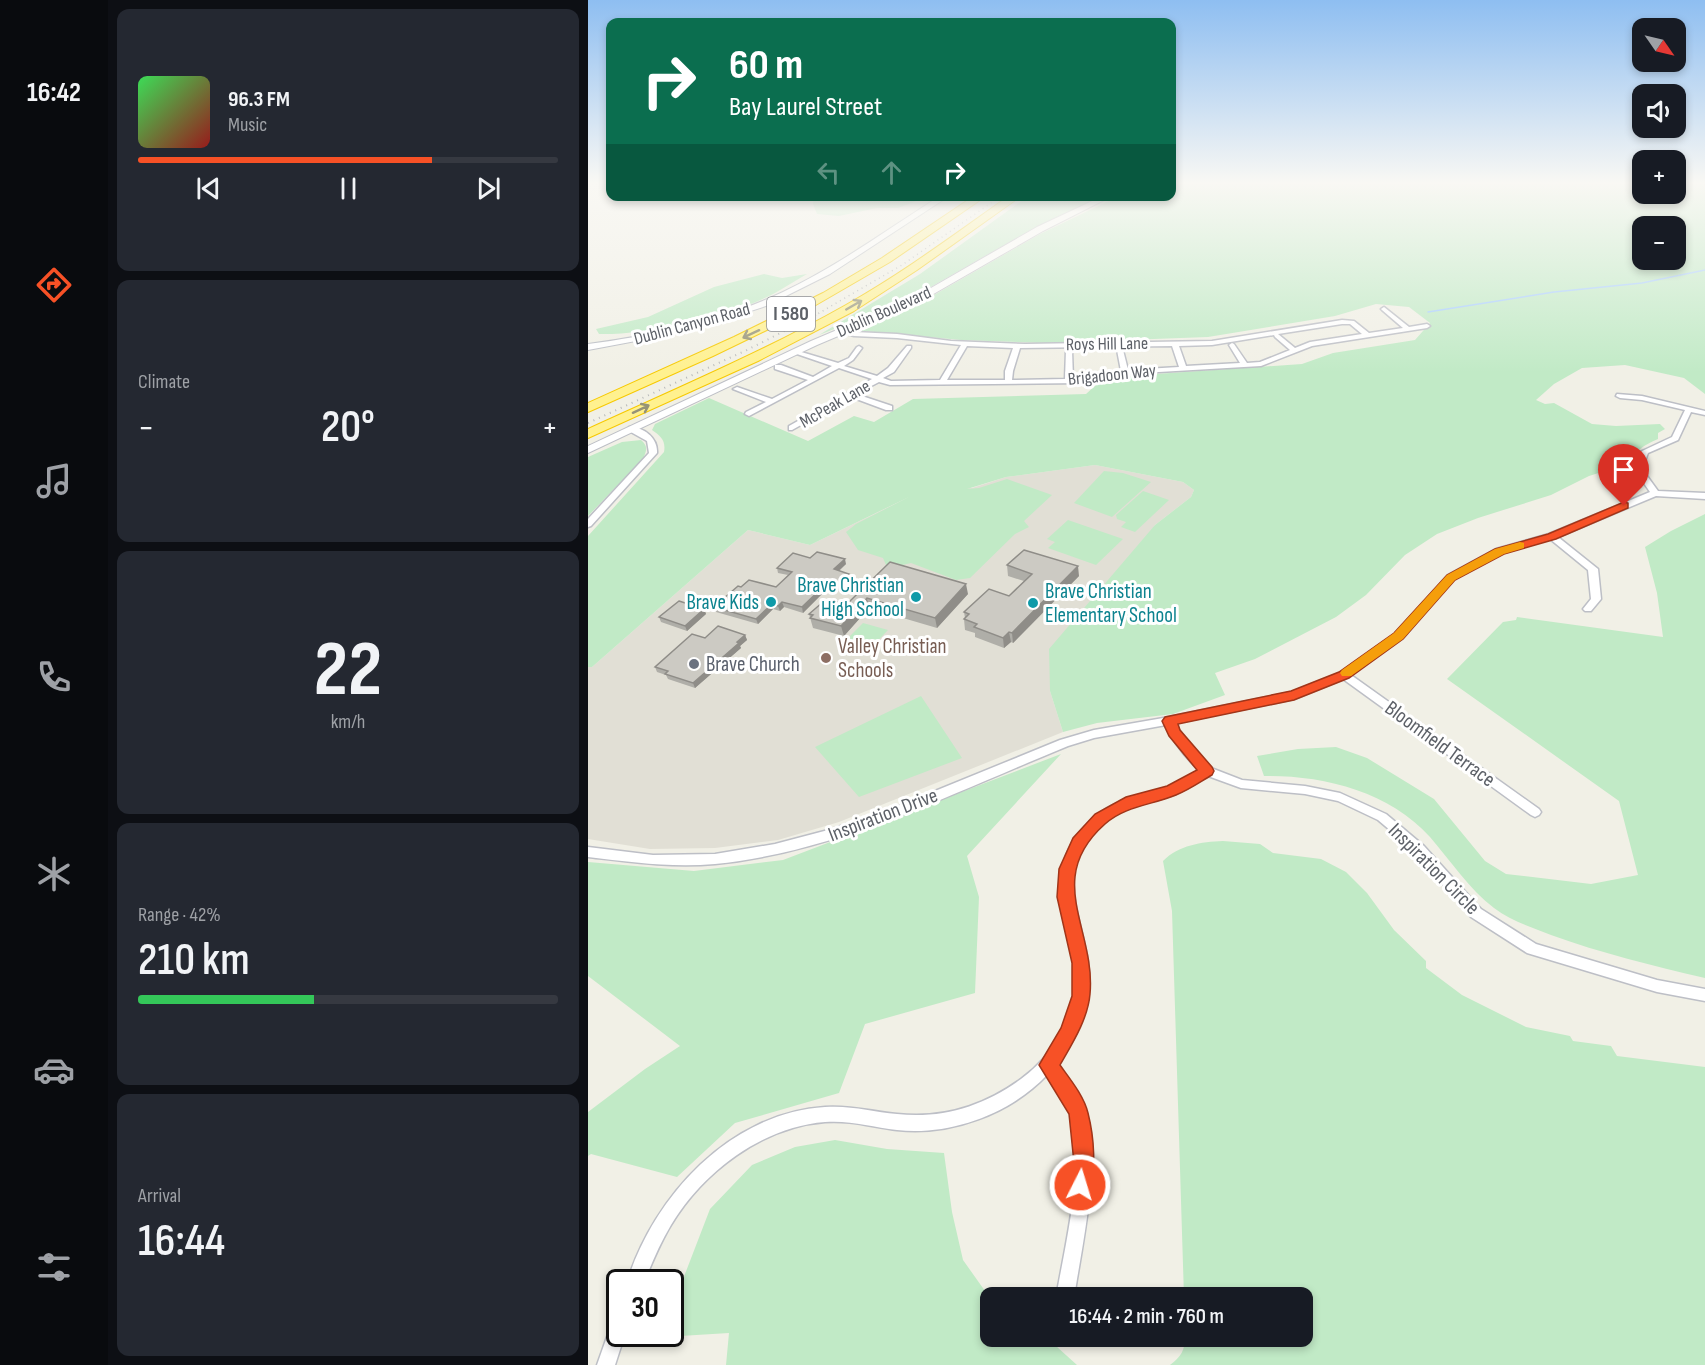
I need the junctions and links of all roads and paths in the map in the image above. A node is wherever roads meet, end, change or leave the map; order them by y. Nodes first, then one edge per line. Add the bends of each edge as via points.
1 (866, 246) edge
2 (907, 246) edge
3 (945, 246) edge
4 (1011, 246) edge
5 (1384, 309) dead end
6 (1427, 326) dead end
7 (1407, 328) junction
8 (841, 331) junction
9 (1367, 335) junction
10 (1277, 336) dead end
11 (1175, 343) junction
12 (965, 344) junction
13 (1232, 345) dead end
14 (1017, 346) junction
15 (909, 347) dead end
16 (588, 348) edge
17 (860, 348) dead end
18 (1293, 349) junction
19 (1069, 350) dead end
20 (1120, 350) dead end
21 (796, 352) junction
22 (1245, 365) junction
23 (837, 366) junction
24 (778, 367) dead end
25 (1183, 369) junction
26 (1125, 372) junction
27 (813, 379) junction
28 (878, 379) junction
29 (1069, 381) junction
30 (1008, 382) junction
31 (942, 383) junction
32 (736, 388) dead end
33 (851, 395) junction
34 (1620, 396) dead end
35 (772, 401) junction
36 (588, 408) edge
37 (889, 408) dead end
38 (1689, 409) junction
39 (1705, 413) edge
40 (748, 414) dead end
41 (792, 428) dead end
42 (632, 429) junction
43 (588, 434) edge
44 (588, 450) edge
45 (1655, 493) junction
46 (1705, 496) edge
47 (588, 524) edge
48 (1552, 536) junction
49 (1588, 609) dead end
50 (1344, 675) junction
51 (1170, 721) junction
52 (1207, 771) junction
53 (1535, 812) dead end
54 (588, 852) edge
55 (1705, 995) edge
56 (1048, 1065) junction
57 (641, 1269) edge
58 (1067, 1287) edge
59 (612, 1347) edge
60 (606, 1365) edge

1 - 16 main road, Dublin Canyon Road via 769,302 688,328
2 -> 36 highway, I 580 via 827,296
43 -> 3 highway, I 580 via 848,309
4 - 8 street, Dublin Boulevard via 920,298
5 - 7 street
6 - 7 street, Brigadoon Way
7 - 9 street, Brigadoon Way
8 - 12 street, Roys Hill Lane
8 - 21 street, Dublin Boulevard
9 - 11 street, Roys Hill Lane via 1352,322 1342,322 1212,343
9 - 18 street, Brigadoon Way
10 - 18 street
11 - 14 street, Roys Hill Lane
11 - 25 street
12 - 14 street, Roys Hill Lane
12 - 31 street
13 - 22 street
14 - 30 street
15 - 28 street, McPeak Lane via 891,370
17 - 23 street via 851,359
18 - 22 street, Brigadoon Way via 1261,364
19 - 29 street
20 - 26 street
21 - 23 street, Brigadoon Way
21 - 42 street, Dublin Boulevard
22 - 25 street, Brigadoon Way
23 - 27 street
23 - 28 street, Brigadoon Way
24 - 27 street
25 - 26 street, Brigadoon Way
26 - 29 street, Brigadoon Way
27 - 35 street
28 - 31 street, Brigadoon Way via 890,383
28 - 33 street, McPeak Lane
29 - 30 street, Brigadoon Way
30 - 31 street, Brigadoon Way
32 - 35 street
33 - 37 street
33 - 41 street, McPeak Lane
34 - 38 street
35 - 40 street
38 - 39 street
38 - 45 street via 1675,438 1644,452 1638,469
42 - 44 street, Dublin Boulevard
42 - 47 street via 650,439 653,453
45 - 46 street
45 - 48 street
48 - 49 street via 1593,568 1596,599
48 - 50 street via 1499,551 1451,577 1399,636
50 - 51 street via 1294,695
50 - 53 street, Bloomfield Terrace
51 - 52 street, Inspiration Circle via 1174,732
51 - 54 street, Inspiration Drive via 1064,743 855,828 776,850 690,861
52 - 55 street, Inspiration Circle via 1241,784 1340,796 1365,807 1402,831 1476,913 1532,949 1658,986
52 - 56 street via 1171,790 1113,810 1089,829 1072,854 1066,897 1080,963 1081,996 1069,1032
56 - 57 street via 1005,1100 958,1118 924,1124 853,1114 810,1115 748,1139 706,1171 668,1215
56 - 58 street via 1078,1113 1084,1163
59 - 60 street

